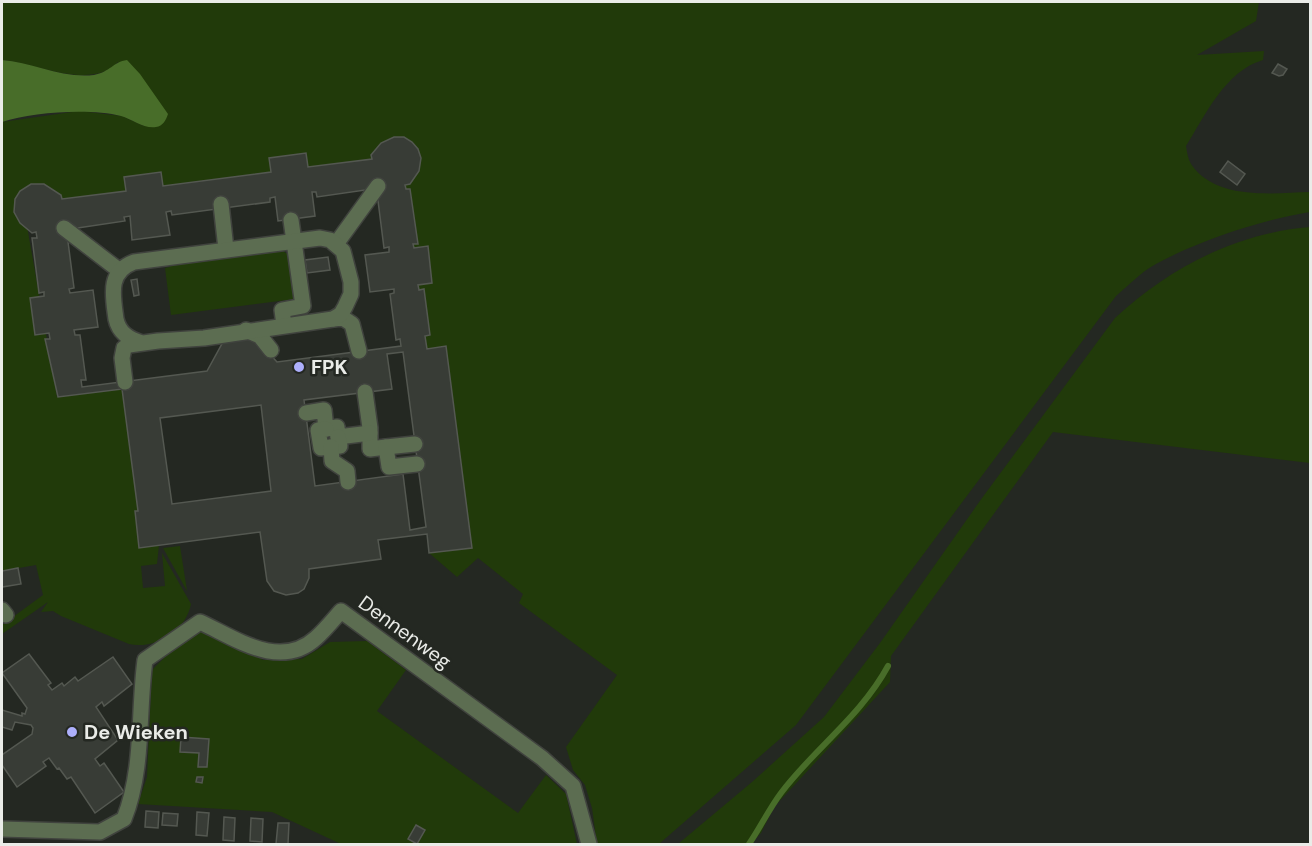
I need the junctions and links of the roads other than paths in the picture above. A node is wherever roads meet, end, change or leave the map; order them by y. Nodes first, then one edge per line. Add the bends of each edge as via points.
1 (378, 186) dead end
2 (220, 204) dead end
3 (291, 220) dead end
4 (63, 228) dead end
5 (294, 240) junction
6 (336, 244) junction
7 (226, 249) junction
8 (120, 271) junction
9 (333, 319) junction
10 (118, 325) junction
11 (284, 325) junction
12 (246, 330) junction
13 (142, 343) junction
14 (271, 350) dead end
15 (359, 351) dead end
16 (122, 358) junction
17 (125, 382) dead end
18 (365, 392) dead end
19 (306, 413) dead end
20 (370, 433) junction
21 (332, 438) junction
22 (415, 444) dead end
23 (387, 447) junction
24 (417, 464) dead end
25 (348, 482) dead end
26 (2, 829) edge
27 (589, 844) edge

1 - 6 street
2 - 7 street
3 - 5 street
4 - 8 street
5 - 6 street via 320,238
5 - 7 street
5 - 11 street via 303,306 282,309
6 - 9 street via 345,256 351,294
7 - 8 street via 134,262
8 - 10 street via 114,284
9 - 11 street
9 - 15 street via 343,318 352,324
10 - 13 street via 124,335
10 - 16 street
11 - 12 street
12 - 13 street via 209,342
12 - 14 street via 260,336
13 - 16 street via 124,348
16 - 17 street
18 - 20 street
19 - 21 street via 323,403
20 - 21 street
20 - 23 street via 370,449
21 - 25 street via 332,461 347,471
22 - 23 street
23 - 24 street via 389,467
26 - 27 street, Dennenweg via 100,831 124,819 133,798 146,660 200,622 266,652 296,650 314,640 341,611 542,758 573,786

